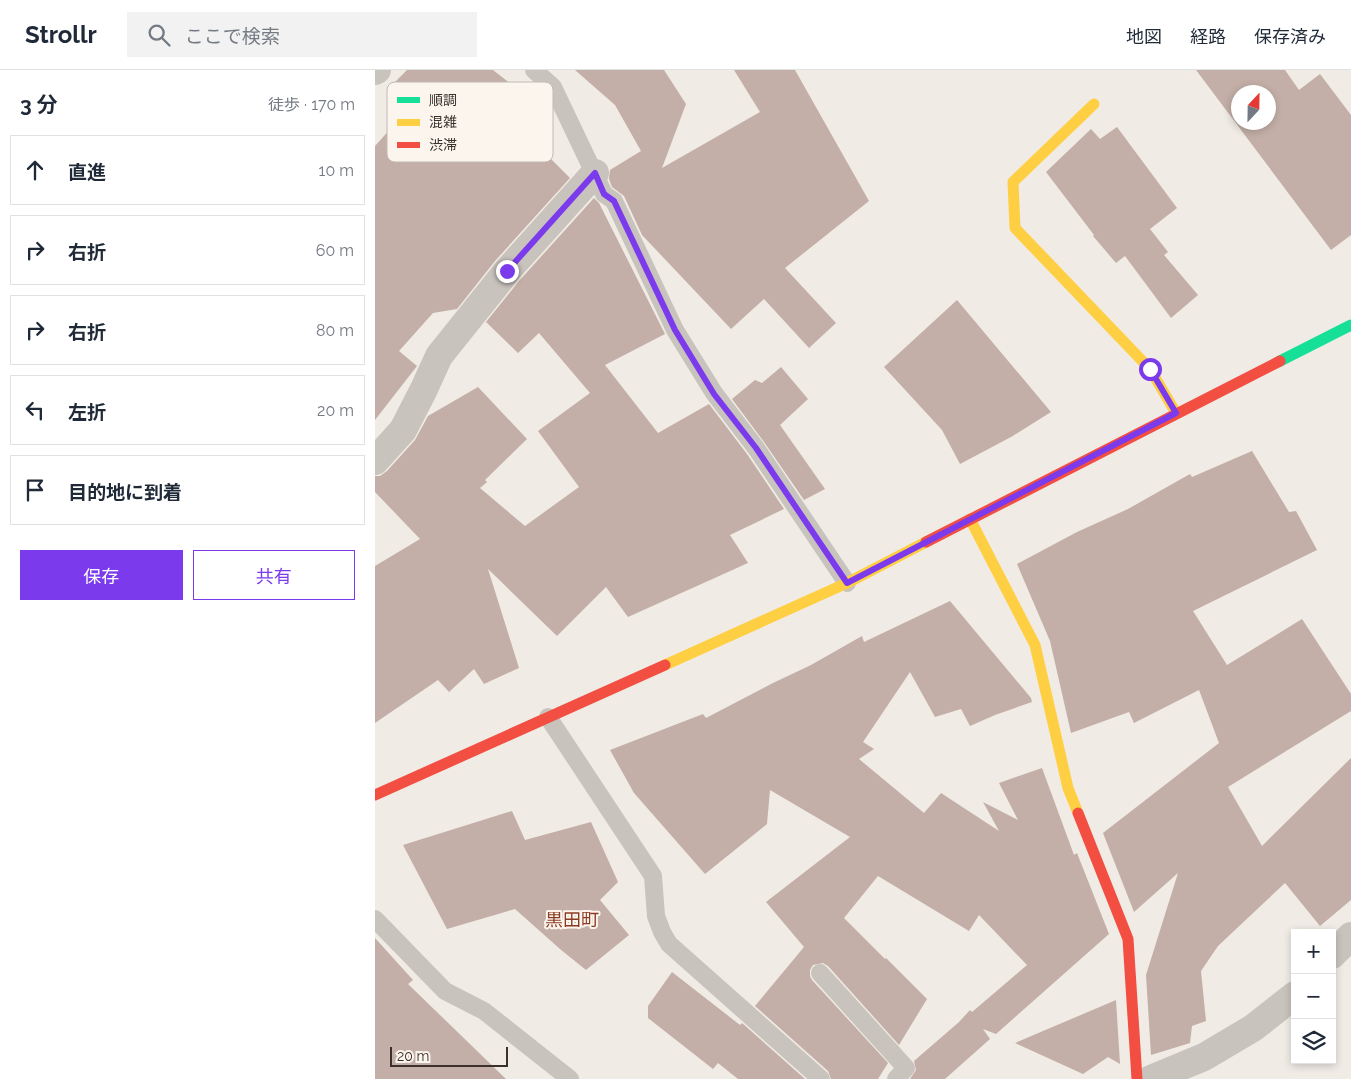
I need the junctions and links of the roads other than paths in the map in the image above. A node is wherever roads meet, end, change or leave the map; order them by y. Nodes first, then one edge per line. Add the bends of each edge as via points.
1 (534, 70) edge
2 (548, 82) edge
3 (553, 86) edge
4 (1094, 104) dead end
5 (595, 173) junction
6 (1351, 325) edge
7 (1176, 413) junction
8 (375, 461) edge
9 (970, 519) junction
10 (847, 583) junction
11 (548, 717) junction
12 (375, 795) edge
13 (375, 919) edge
14 (1351, 936) edge
15 (1336, 952) edge
16 (820, 974) dead end
17 (1291, 998) edge
18 (570, 1079) edge
19 (821, 1079) edge
20 (896, 1079) edge
21 (1137, 1079) edge
22 (1151, 1079) edge

1 - 2 lane
3 - 5 lane
4 - 7 street via 1013,182 1015,228 1150,369
5 - 8 street via 507,271 439,356 403,430
5 - 10 lane via 604,194 614,201 675,330 714,394 756,448
6 - 7 street
7 - 9 street
9 - 10 street
9 - 21 street via 1035,645 1068,788 1128,939
10 - 11 street
11 - 12 street
11 - 19 lane via 653,876 655,916 669,944
13 - 18 lane via 445,991 483,1011
14 - 15 street
16 - 20 lane via 906,1068
17 - 22 street via 1253,1028 1204,1057

